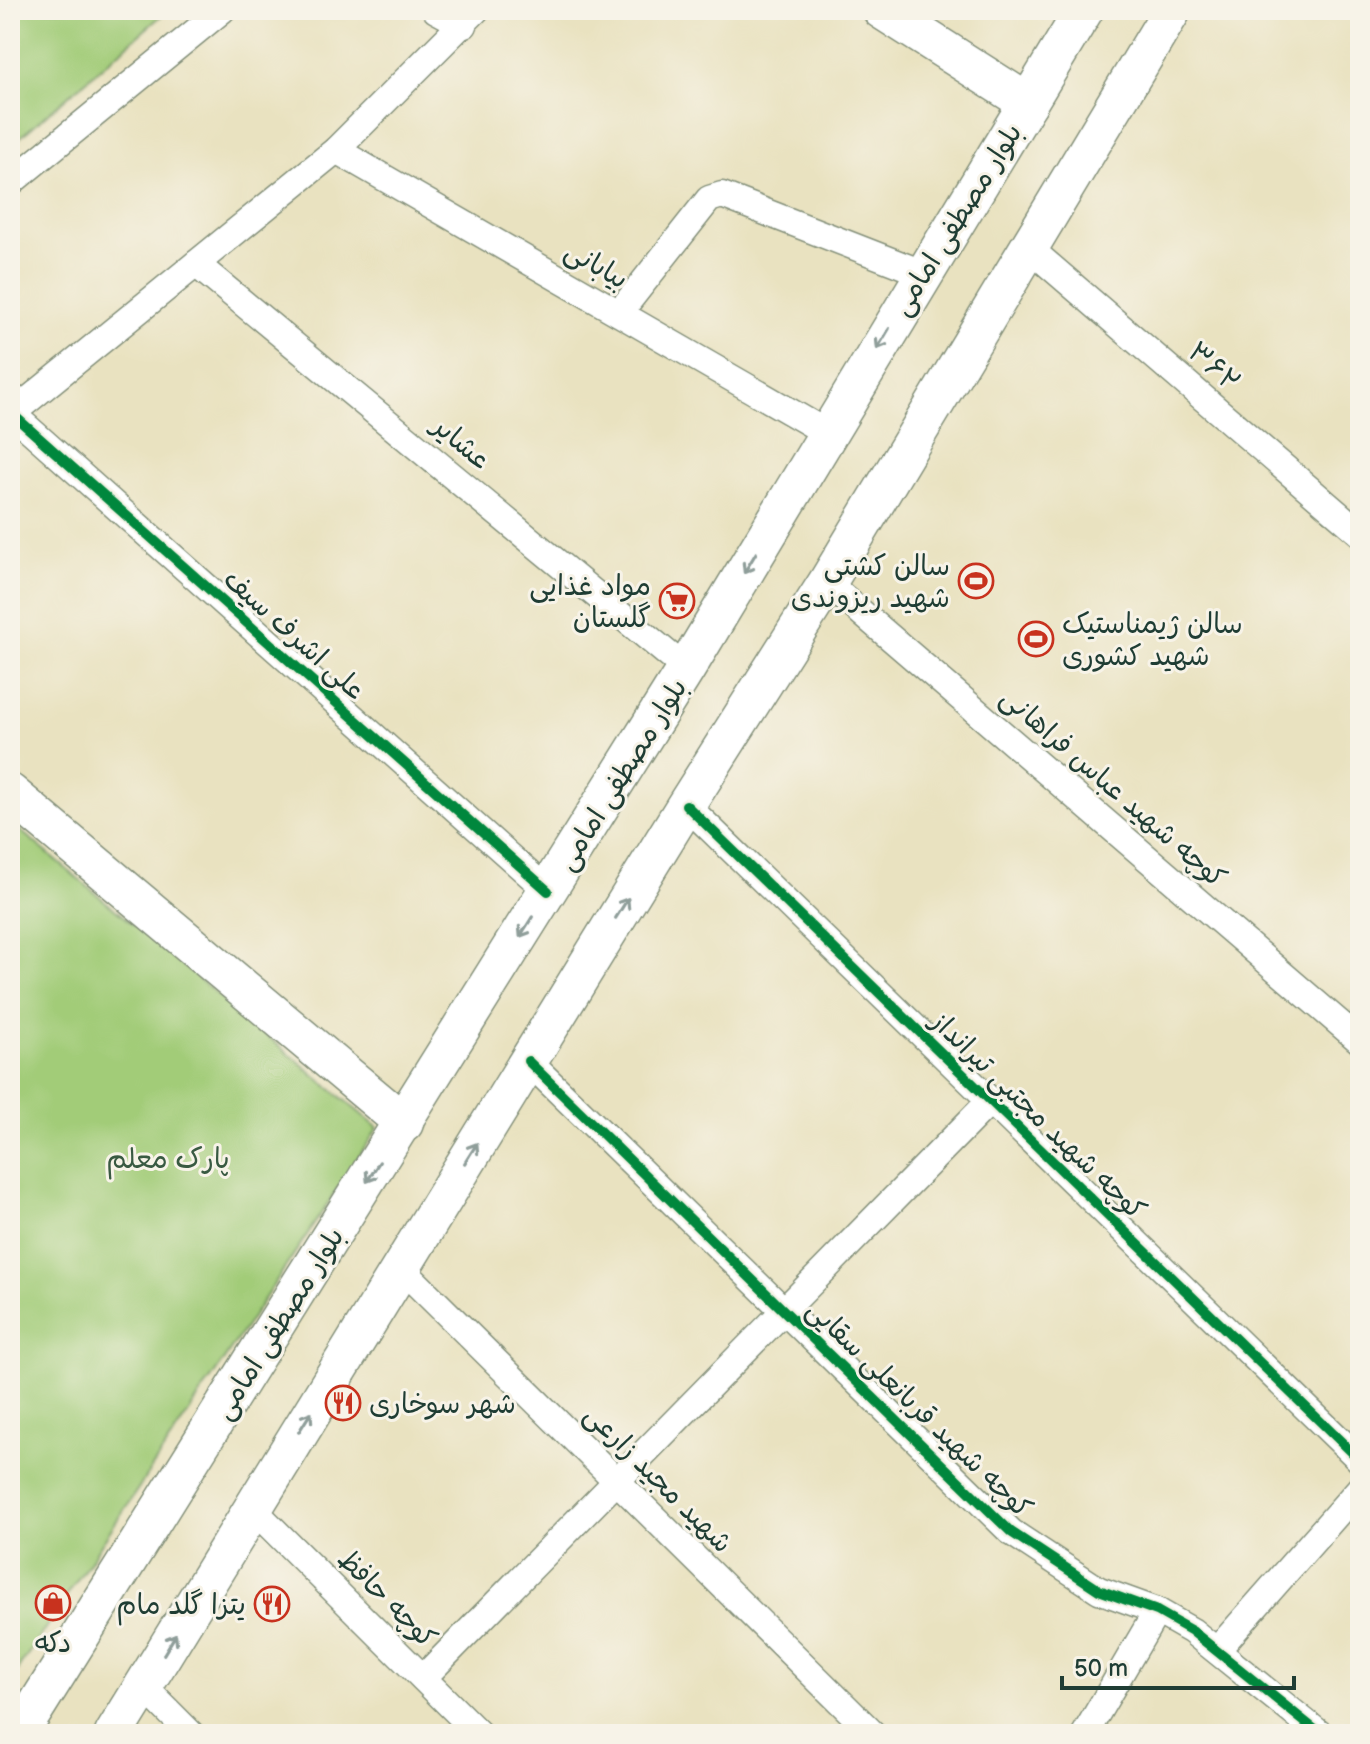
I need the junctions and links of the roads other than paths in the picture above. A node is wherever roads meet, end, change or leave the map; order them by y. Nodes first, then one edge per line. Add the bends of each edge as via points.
1 (222, 10) edge
2 (436, 10) edge
3 (882, 10) edge
4 (1084, 10) edge
5 (1172, 10) edge
6 (470, 17) edge
7 (1028, 103) junction
8 (336, 150) junction
9 (10, 183) edge
10 (1029, 248) junction
11 (196, 264) junction
12 (922, 273) junction
13 (619, 313) junction
14 (11, 414) edge
15 (827, 433) junction
16 (1360, 533) edge
17 (827, 583) junction
18 (686, 669) junction
19 (10, 793) edge
20 (686, 805) junction
21 (548, 891) junction
22 (1360, 1041) edge
23 (528, 1061) junction
24 (990, 1101) junction
25 (404, 1123) junction
26 (400, 1267) junction
27 (784, 1311) junction
28 (1360, 1460) edge
29 (616, 1482) junction
30 (1360, 1488) edge
31 (252, 1508) junction
32 (1157, 1611) junction
33 (1218, 1649) junction
34 (423, 1678) junction
35 (144, 1687) junction
36 (21, 1723) edge
37 (114, 1734) edge
38 (191, 1734) edge
39 (479, 1734) edge
40 (873, 1734) edge
41 (1085, 1734) edge
42 (1320, 1734) edge

1 - 9 street
2 - 6 street
3 - 7 main road
4 - 7 main road, بلوار مصطفی امامی
5 - 10 main road
6 - 8 street
7 - 12 main road, بلوار مصطفی امامی
8 - 11 street
8 - 13 street, بیابانی
10 - 16 street, ۳۶۲
10 - 17 main road
11 - 14 street
11 - 18 street, عشایر
12 - 13 street via 722,195 709,199
12 -> 15 main road, بلوار مصطفی امامی
13 - 15 street, بیابانی
14 - 21 street, علی اشرف سیف
15 -> 18 main road, بلوار مصطفی امامی
17 - 20 main road
17 - 22 street, کوچه شهید عباس فراهانی
18 - 21 main road, بلوار مصطفی امامی
19 - 25 main road
23 -> 20 main road
20 - 24 street, کوچه شهید مجتبی تیرانداز
21 -> 25 main road, بلوار مصطفی امامی
26 -> 23 main road
23 - 27 street, کوچه شهید قربانعلی سقایی
24 - 27 street
24 - 28 street, کوچه شهید مجتبی تیرانداز
25 -> 36 main road, بلوار مصطفی امامی
26 - 29 street, شهید مجید زارعی
31 -> 26 main road
27 - 29 street
27 - 32 street, کوچه شهید قربانعلی سقایی via 1011,1532 1099,1590
29 - 34 street
29 - 40 street, شهید مجید زارعی
30 - 33 street
31 - 34 street, کوچه حافظ
35 -> 31 main road
32 - 33 street, کوچه شهید قربانعلی سقایی
32 - 41 street
33 - 42 street, کوچه شهید قربانعلی سقایی
34 - 39 street, کوچه حافظ
35 - 37 main road
35 - 38 street

